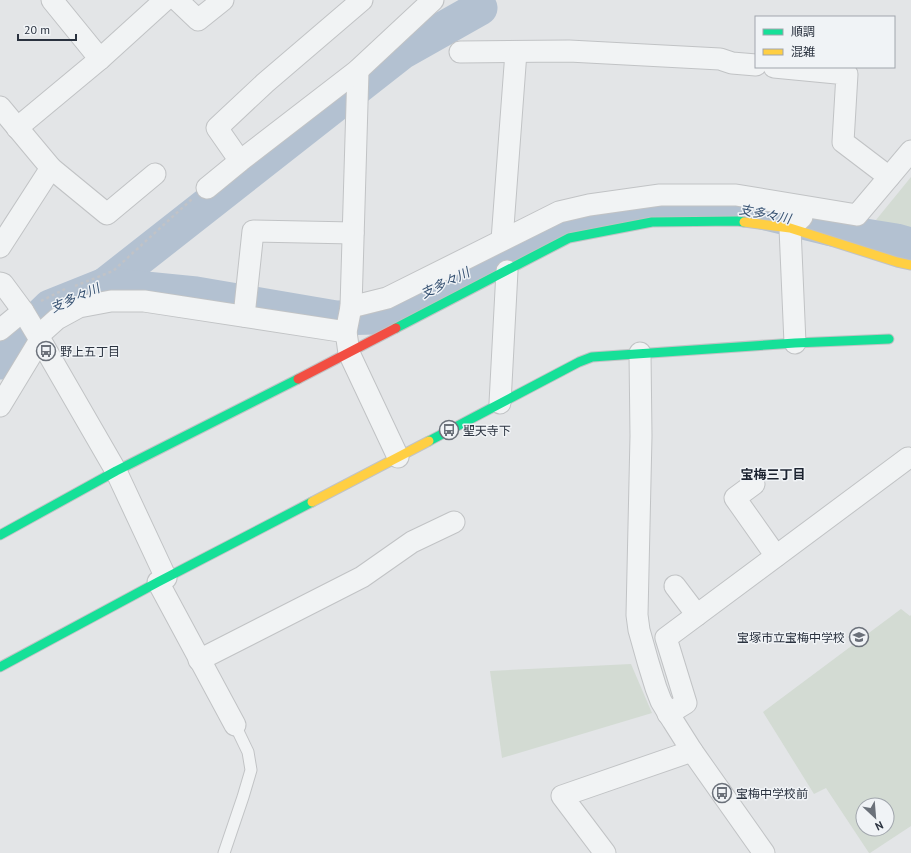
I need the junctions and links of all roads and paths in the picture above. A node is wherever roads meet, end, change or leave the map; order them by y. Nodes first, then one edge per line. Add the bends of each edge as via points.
1 (52, 0) edge
2 (165, 0) edge
3 (177, 0) edge
4 (223, 0) edge
5 (362, 0) edge
6 (433, 0) edge
7 (460, 52) dead end
8 (516, 52) junction
9 (100, 59) junction
10 (755, 65) edge
11 (784, 68) edge
12 (358, 70) junction
13 (0, 107) edge
14 (17, 128) junction
15 (911, 150) edge
16 (240, 161) junction
17 (51, 168) junction
18 (155, 174) dead end
19 (889, 177) junction
20 (207, 188) dead end
21 (190, 201) dead end
22 (811, 208) junction
23 (790, 228) junction
24 (353, 233) junction
25 (502, 240) junction
26 (0, 247) edge
27 (911, 265) edge
28 (507, 271) junction
29 (0, 283) edge
30 (72, 287) dead end
31 (66, 289) dead end
32 (351, 307) junction
33 (24, 313) junction
34 (244, 316) junction
35 (0, 330) edge
36 (346, 332) junction
37 (39, 338) junction
38 (889, 339) dead end
39 (795, 343) junction
40 (349, 353) junction
41 (640, 353) junction
42 (500, 403) junction
43 (0, 406) edge
44 (398, 457) junction
45 (908, 458) dead end
46 (116, 471) junction
47 (754, 484) dead end
48 (454, 522) dead end
49 (0, 535) edge
50 (776, 556) junction
51 (162, 580) junction
52 (675, 586) dead end
53 (697, 615) junction
54 (199, 660) junction
55 (0, 667) edge
56 (668, 714) junction
57 (235, 725) joint
58 (692, 751) junction
59 (224, 853) edge
60 (605, 853) edge
61 (764, 853) edge

1 - 9 street
2 - 9 street
3 - 4 street via 198,20
5 - 16 street via 217,128
6 - 12 street
7 - 8 street
8 - 10 street via 569,51 720,59
8 - 25 street
9 - 14 street
11 - 19 street via 847,74 843,142
12 - 16 street
12 - 24 street
13 - 14 street
14 - 17 street
15 - 19 street
16 - 20 street
17 - 18 street via 107,214
17 - 26 street
19 - 22 street via 857,216
21 - 30 path via 113,271
22 - 23 street
22 - 25 street via 736,195 660,195 558,212
23 - 27 street
23 - 28 street via 737,222 652,222 569,238
23 - 39 street
24 - 32 street
24 - 34 street via 253,231
25 - 32 street via 387,298
28 - 40 street
28 - 42 street
29 - 33 street
31 - 33 path
32 - 36 street
33 - 35 street
33 - 37 street
34 - 36 street
34 - 37 street via 144,301 111,301 79,307 57,319
36 - 40 street
37 - 43 street
37 - 46 street
38 - 39 street
39 - 41 street
40 - 44 street
40 - 46 street
41 - 42 street via 587,358
41 - 56 street via 638,623 656,688
42 - 44 street
44 - 51 street
45 - 50 street
46 - 49 street
46 - 51 street
47 - 50 street via 735,498
48 - 54 street via 412,542 362,577
50 - 53 street
51 - 54 street
51 - 55 street
52 - 53 street
53 - 56 street via 666,638 686,703
54 - 57 street
56 - 58 street
57 - 59 lane via 248,752 251,770
58 - 60 street via 562,796
58 - 61 street

